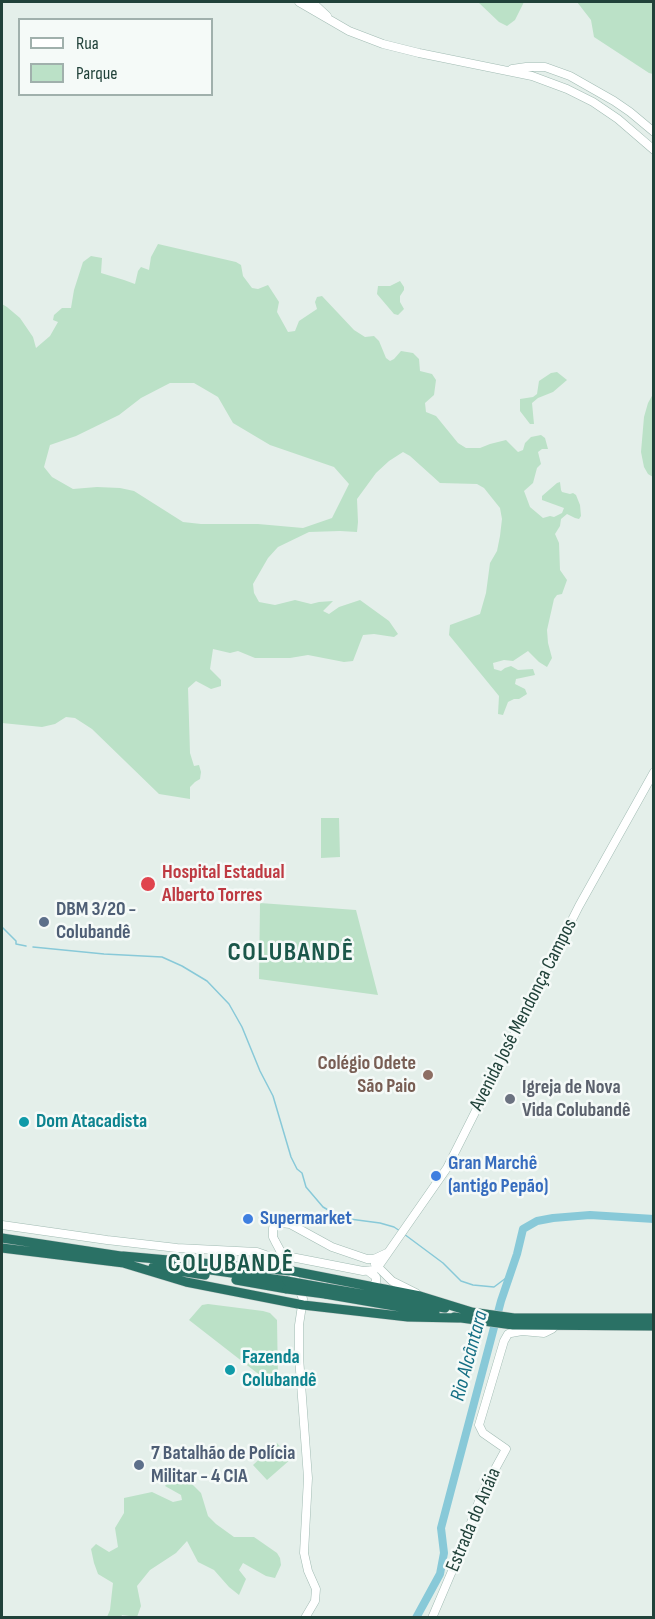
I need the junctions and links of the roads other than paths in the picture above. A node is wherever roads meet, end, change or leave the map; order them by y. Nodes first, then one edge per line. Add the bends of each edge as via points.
1 (300, 2) edge
2 (312, 2) edge
3 (329, 20) junction
4 (506, 70) junction
5 (654, 132) edge
6 (654, 150) edge
7 (654, 772) edge
8 (2, 1225) edge
9 (273, 1237) junction
10 (2, 1238) edge
11 (2, 1248) edge
12 (257, 1252) junction
13 (387, 1253) junction
14 (122, 1259) junction
15 (301, 1259) junction
16 (367, 1259) junction
17 (378, 1267) junction
18 (292, 1271) junction
19 (368, 1271) junction
20 (324, 1277) junction
21 (298, 1285) junction
22 (373, 1286) junction
23 (310, 1288) junction
24 (326, 1291) junction
25 (420, 1296) junction
26 (285, 1302) junction
27 (303, 1302) junction
28 (323, 1308) junction
29 (479, 1316) junction
30 (458, 1317) junction
31 (654, 1318) edge
32 (513, 1325) junction
33 (654, 1326) edge
34 (305, 1617) edge
35 (432, 1617) edge

1 - 3 main road
2 - 3 main road
3 - 4 main road via 397,48
4 - 5 main road via 536,66 556,70 614,101
4 - 6 main road via 540,78 586,99 618,119
7 - 13 main road, Avenida José Mendonça Campos via 579,906 447,1168
8 - 12 main road via 168,1247
9 - 12 main road
9 - 15 main road via 282,1254
9 - 16 main road via 275,1226 290,1224 332,1247
10 - 14 highway
11 - 14 highway
12 - 18 main road
13 - 16 main road
13 - 17 main road, Avenida José Mendonça Campos
14 - 18 highway
14 - 24 highway, bridge
14 - 26 highway via 186,1282
15 - 18 main road
15 - 19 main road
16 - 17 main road
16 - 19 main road via 371,1265
17 - 19 main road
17 - 25 main road via 392,1281
18 - 20 highway
18 - 21 main road
19 - 22 main road via 376,1277
20 - 22 highway
20 - 23 main road
21 - 26 highway via 294,1296
21 - 27 main road
22 - 25 highway
23 - 27 main road
23 - 28 highway via 312,1299
24 - 29 highway
24 - 30 highway
25 - 29 highway
26 - 27 highway
27 - 28 highway
27 - 34 main road via 299,1357 308,1478 304,1554 316,1590
28 - 30 highway via 408,1317
29 - 30 highway
29 - 32 highway
31 - 32 highway
32 - 33 highway
32 - 35 main road, Estrada do Anáia via 504,1341 479,1425 483,1433 506,1449 482,1493

